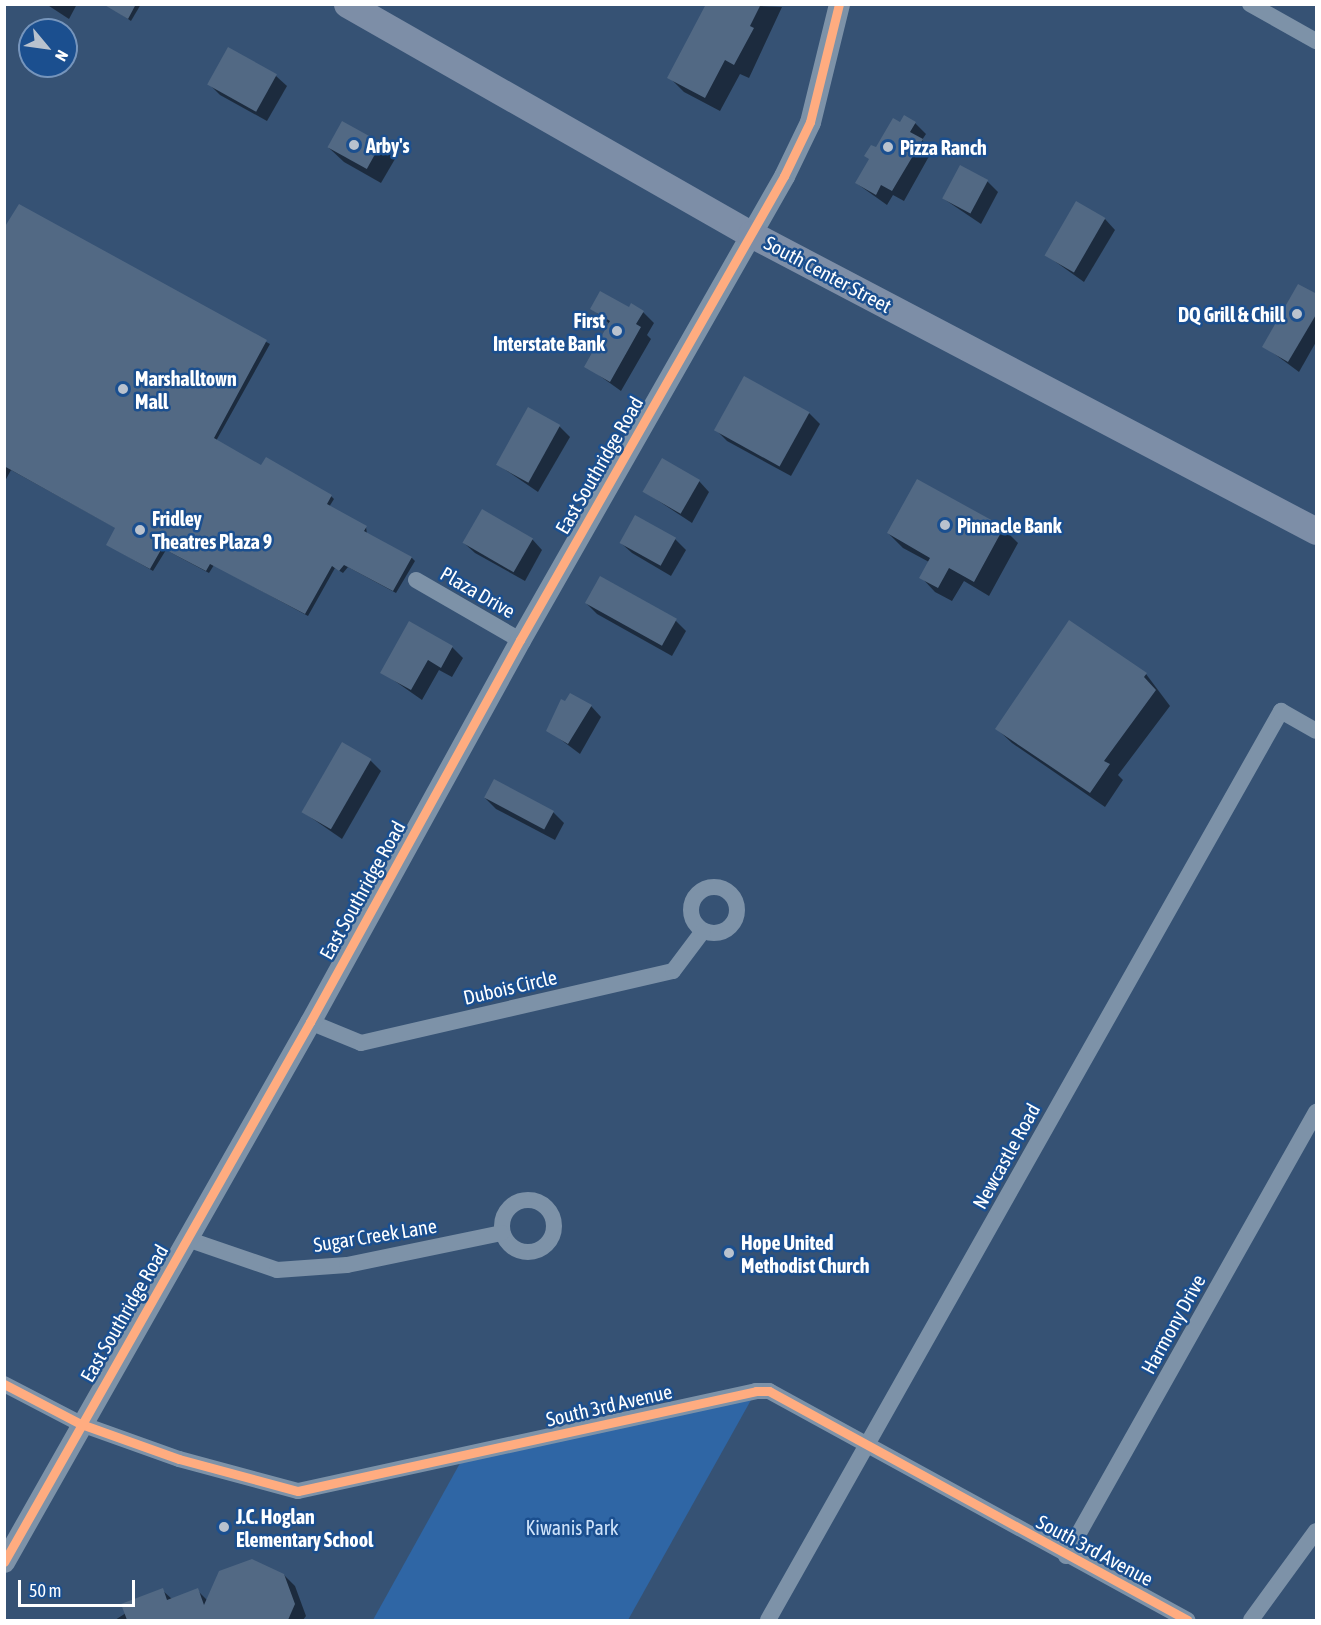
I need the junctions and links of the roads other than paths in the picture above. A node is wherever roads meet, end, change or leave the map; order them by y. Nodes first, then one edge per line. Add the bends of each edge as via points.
1 (347, 4) edge
2 (839, 4) edge
3 (1250, 4) edge
4 (1317, 41) edge
5 (751, 234) junction
6 (1317, 531) edge
7 (416, 580) dead end
8 (520, 640) junction
9 (1317, 730) edge
10 (703, 931) dead end
11 (310, 1022) junction
12 (1317, 1113) edge
13 (502, 1233) dead end
14 (187, 1239) junction
15 (4, 1384) edge
16 (81, 1424) junction
17 (867, 1446) junction
18 (1317, 1532) edge
19 (1066, 1556) junction
20 (4, 1562) edge
21 (768, 1620) edge
22 (1187, 1620) edge
23 (1251, 1620) edge

1 - 5 main road, South Center Street
2 - 5 street, East Southridge Road via 810,122
3 - 4 street
5 - 6 main road, South Center Street
5 - 8 street, East Southridge Road
7 - 8 street, Plaza Drive
8 - 11 street, East Southridge Road
9 - 17 street, Newcastle Road via 1281,711
10 - 11 street, Dubois Circle via 673,971 650,977 361,1043
11 - 14 street, East Southridge Road
12 - 19 street, Harmony Drive
13 - 14 street, Sugar Creek Lane via 347,1265 277,1270
14 - 16 street, East Southridge Road
15 - 16 street, South 3rd Avenue
16 - 17 street, South 3rd Avenue via 179,1459 298,1491 756,1390 784,1397
16 - 20 street, East Southridge Road
17 - 19 street, South 3rd Avenue
17 - 21 street, Newcastle Road
18 - 23 street
19 - 22 street, South 3rd Avenue

